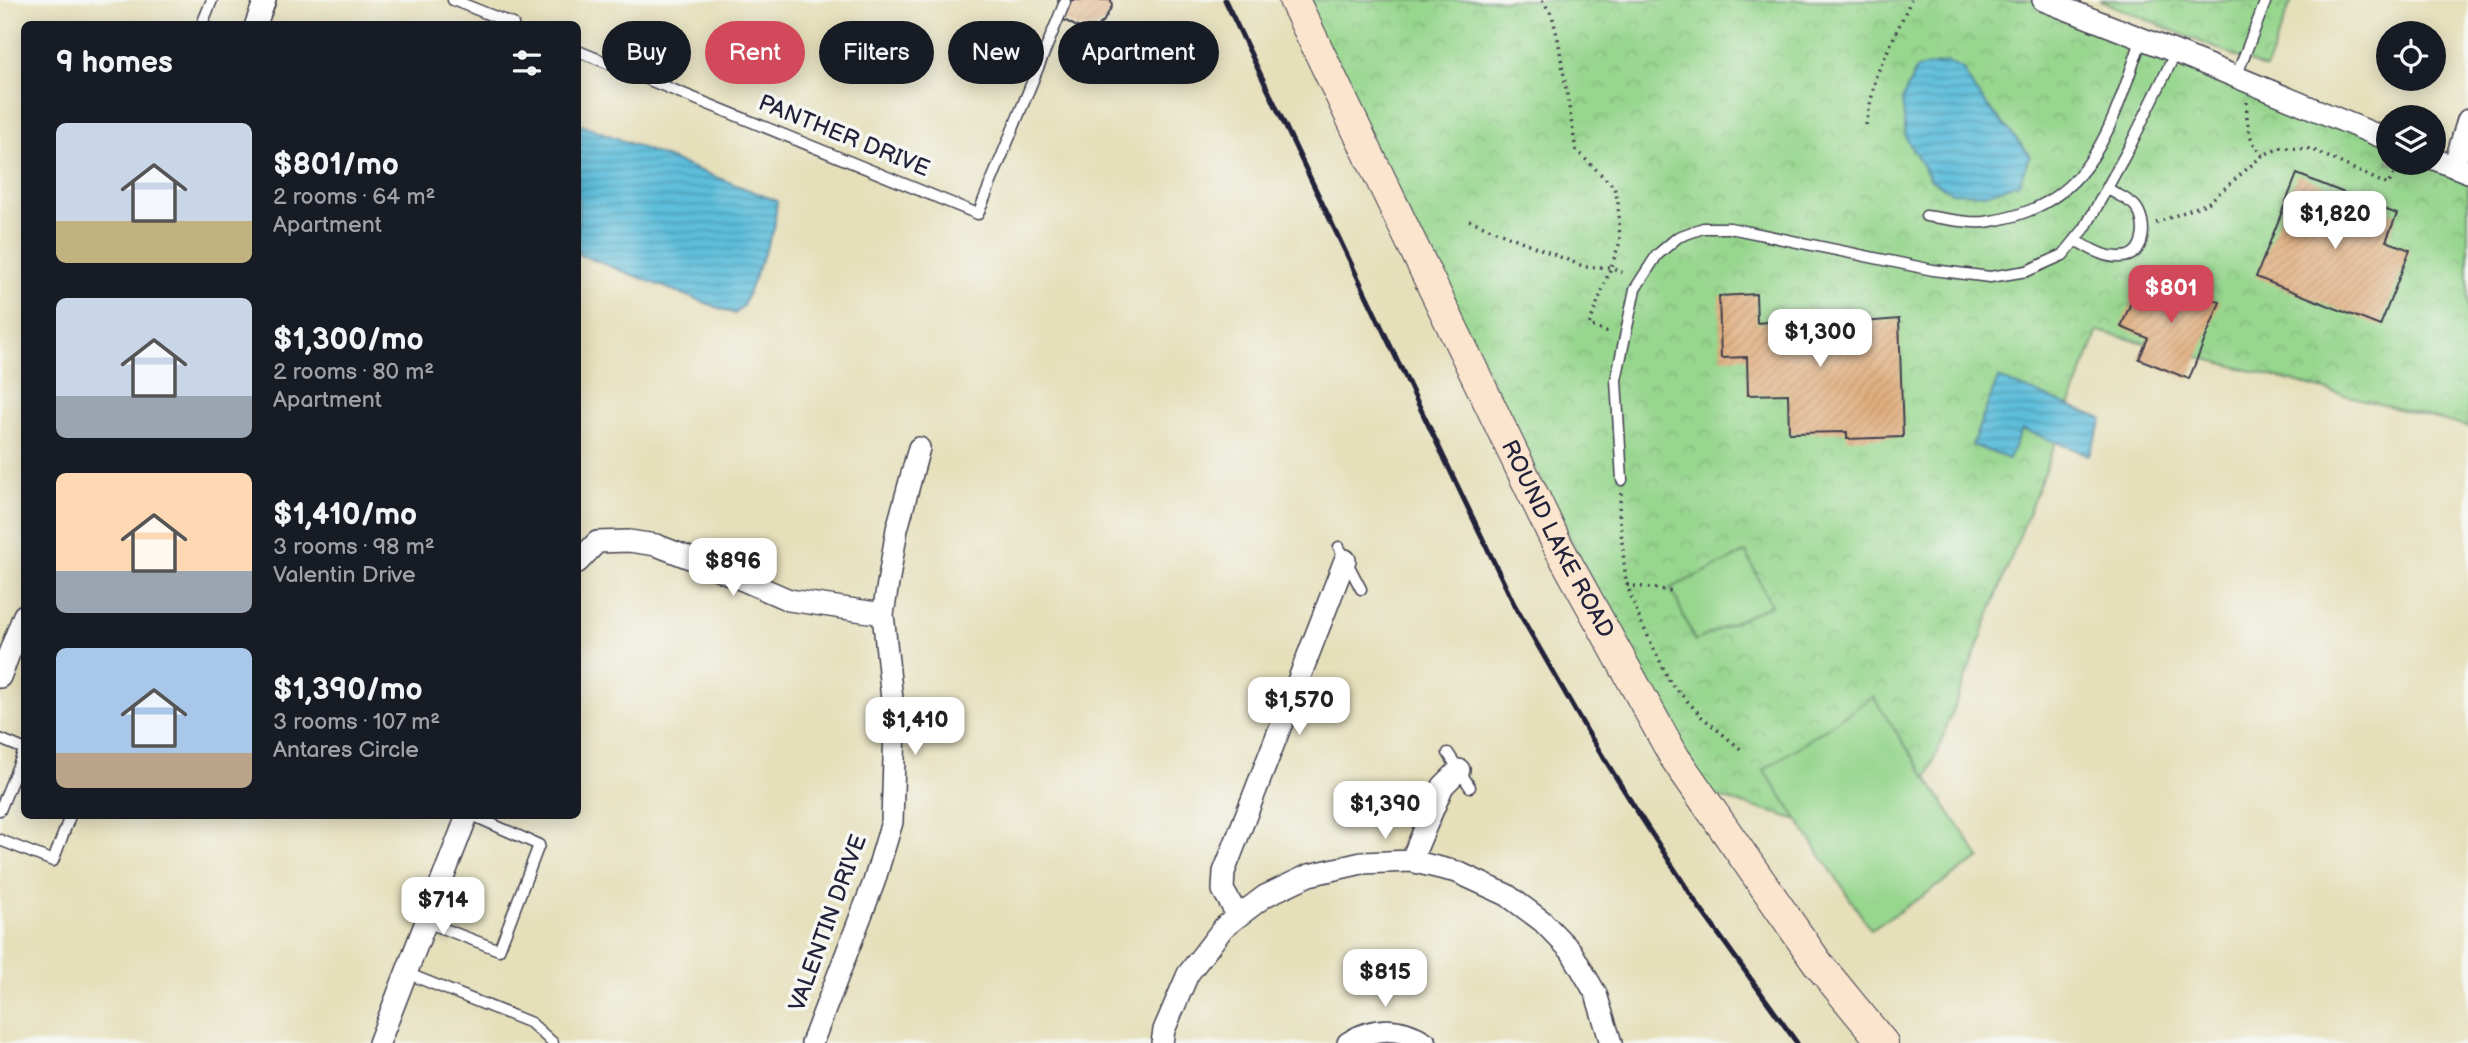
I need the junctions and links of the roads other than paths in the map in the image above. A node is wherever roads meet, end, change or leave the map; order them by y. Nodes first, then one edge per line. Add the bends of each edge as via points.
1 (212, 0) edge
2 (265, 0) edge
3 (453, 0) edge
4 (1294, 0) edge
5 (2043, 0) edge
6 (2266, 0) edge
7 (1065, 2) dead end
8 (203, 21) edge
9 (257, 21) edge
10 (506, 21) edge
11 (2142, 38) junction
12 (581, 52) edge
13 (2176, 52) junction
14 (2236, 77) junction
15 (2468, 120) edge
16 (2376, 135) edge
17 (2452, 166) edge
18 (2107, 188) junction
19 (1926, 216) dead end
20 (2075, 240) junction
21 (919, 447) dead end
22 (1622, 480) road end
23 (1342, 554) joint
24 (581, 559) edge
25 (1361, 589) dead end
26 (883, 614) junction
27 (21, 623) edge
28 (0, 677) edge
29 (0, 739) edge
30 (21, 749) edge
31 (21, 758) edge
32 (1459, 770) dead end
33 (0, 810) edge
34 (69, 819) edge
35 (466, 819) edge
36 (481, 819) edge
37 (0, 840) edge
38 (1411, 861) junction
39 (1238, 916) junction
40 (426, 922) junction
41 (406, 973) junction
42 (379, 1043) edge
43 (553, 1043) edge
44 (812, 1043) edge
45 (1162, 1043) edge
46 (1349, 1043) edge
47 (1426, 1043) edge
48 (1611, 1043) edge
49 (1883, 1043) edge

1 - 8 lane
2 - 9 street
3 - 10 lane
4 - 49 main road, ROUND LAKE ROAD via 1559,548 1675,758 1819,965
5 - 11 street
6 - 14 lane
7 - 12 lane, PANTHER DRIVE via 978,214
11 - 13 street
11 - 19 lane via 2110,129 2091,162 2067,189 2030,211 1983,222
13 - 14 street
13 - 18 lane
14 - 16 street
15 - 17 street
18 - 20 lane
18 - 20 lane via 2134,206 2144,224 2135,251 2124,258 2105,256
20 - 22 lane via 2063,255 2027,271 1990,277 1933,270 1730,228 1703,228 1678,237 1657,254 1635,289 1616,380
21 - 26 street, VALENTIN DRIVE via 897,529
23 - 25 lane
23 - 39 street via 1224,873 1223,890
24 - 26 street via 597,542 656,545 789,600
26 - 44 street, VALENTIN DRIVE via 895,728 892,822
27 - 28 street
29 - 30 lane
31 - 33 lane
32 - 38 street via 1443,786
34 - 37 lane via 53,861
35 - 40 street
36 - 40 lane via 540,845 499,950
38 - 39 street via 1362,863 1309,875 1265,896
38 - 48 street via 1457,872 1507,895 1542,921 1571,951 1596,995
39 - 45 street via 1224,927 1188,975
40 - 41 street
41 - 42 street
41 - 43 lane via 531,1023
46 - 47 street via 1370,1032 1392,1030

